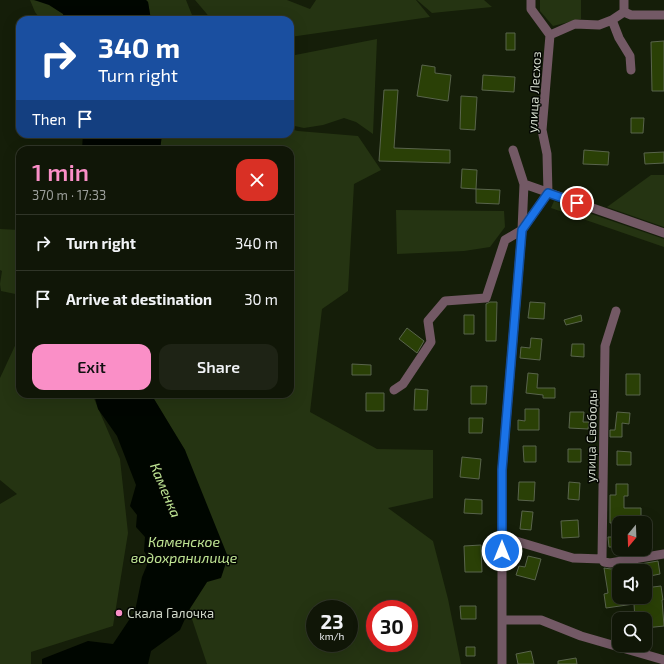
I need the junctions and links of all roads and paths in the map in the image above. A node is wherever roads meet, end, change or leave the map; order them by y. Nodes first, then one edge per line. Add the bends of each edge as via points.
1 (531, 0) edge
2 (624, 0) edge
3 (624, 12) junction
4 (664, 15) edge
5 (612, 20) junction
6 (550, 35) junction
7 (631, 70) dead end
8 (513, 150) dead end
9 (524, 184) junction
10 (548, 193) junction
11 (522, 230) junction
12 (664, 233) edge
13 (616, 311) dead end
14 (394, 390) dead end
15 (502, 537) junction
16 (664, 554) edge
17 (603, 561) junction
18 (503, 620) junction
19 (664, 660) edge
20 (502, 664) edge

1 - 6 street, улица Лесхоз via 531,9
2 - 3 street
3 - 4 street via 631,15
3 - 5 street
5 - 6 street via 599,25 575,24
5 - 7 street via 630,56
6 - 10 street, улица Лесхоз via 542,130 547,154
8 - 9 street
9 - 10 street
9 - 11 street
10 - 11 street
10 - 12 street
11 - 14 street via 505,240 486,298 445,302 428,321 431,342 403,384
11 - 15 street via 502,470
13 - 17 street, улица Свободы via 605,346
15 - 17 street via 573,558
15 - 18 street
16 - 17 street via 610,563
18 - 19 street via 541,620 581,636
18 - 20 street

